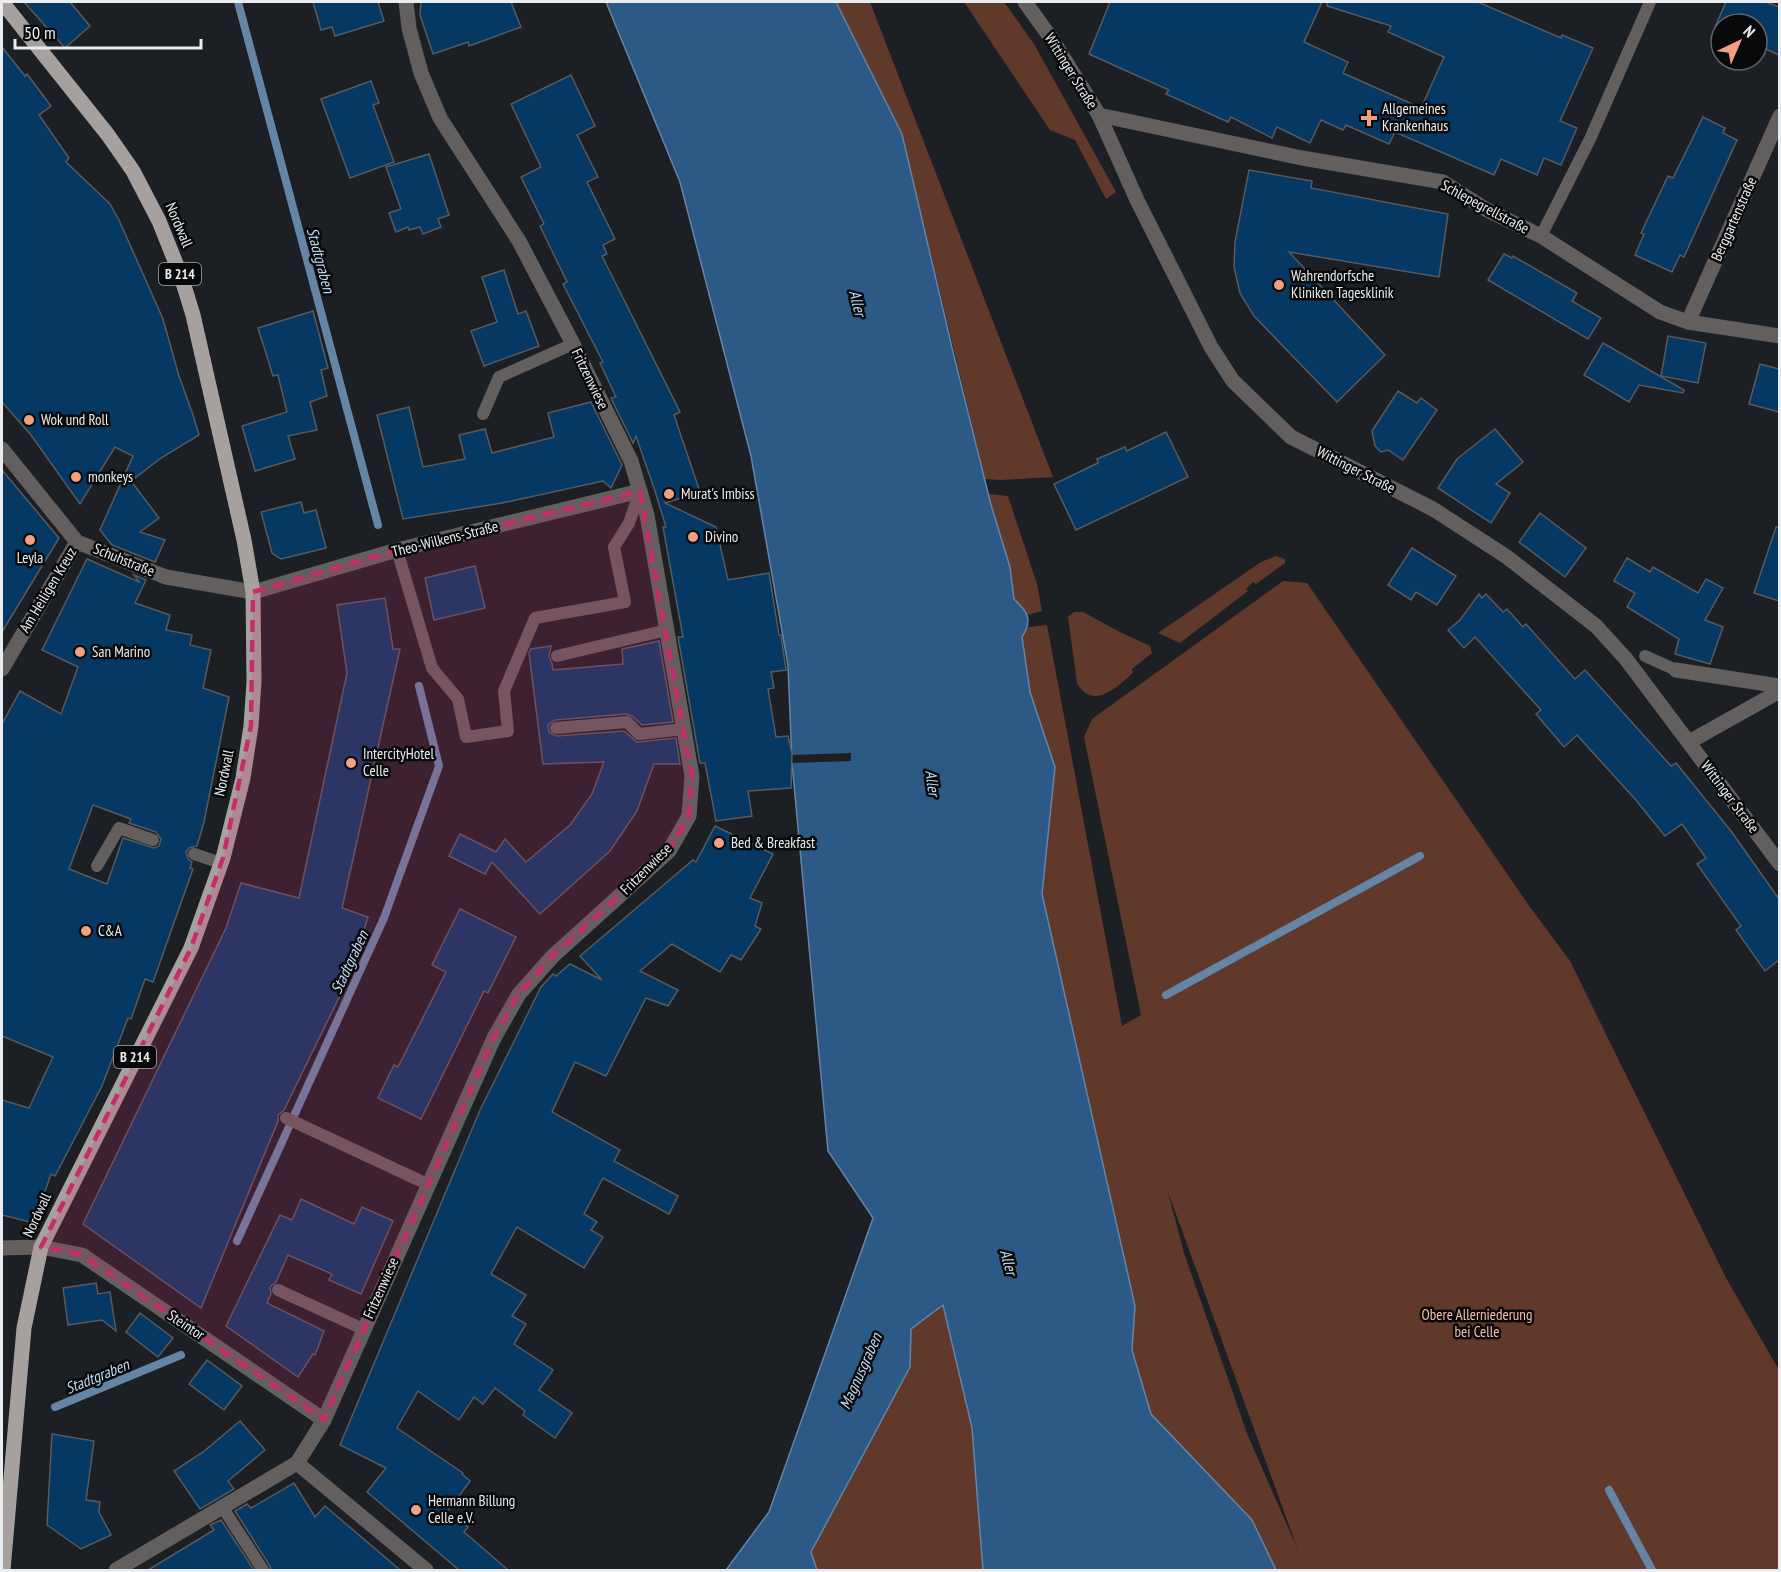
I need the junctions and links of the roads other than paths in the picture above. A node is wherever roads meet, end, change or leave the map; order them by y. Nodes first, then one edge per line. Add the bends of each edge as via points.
1 (2, 2) edge
2 (406, 2) edge
3 (1025, 2) edge
4 (1650, 2) edge
5 (1099, 115) junction
6 (1779, 116) edge
7 (1541, 236) junction
8 (1688, 322) junction
9 (1779, 336) edge
10 (573, 345) junction
11 (483, 414) dead end
12 (2, 449) edge
13 (640, 491) junction
14 (77, 542) junction
15 (397, 550) junction
16 (253, 592) junction
17 (667, 630) junction
18 (557, 656) dead end
19 (1644, 656) dead end
20 (2, 669) edge
21 (1676, 670) joint
22 (1779, 686) edge
23 (1779, 691) edge
24 (556, 728) dead end
25 (684, 729) junction
26 (1689, 742) junction
27 (153, 840) dead end
28 (194, 854) dead end
29 (221, 863) junction
30 (1779, 864) edge
31 (97, 866) dead end
32 (286, 1118) dead end
33 (427, 1184) junction
34 (41, 1247) junction
35 (2, 1248) edge
36 (278, 1290) dead end
37 (363, 1329) junction
38 (324, 1420) junction
39 (297, 1463) junction
40 (223, 1508) junction
41 (3, 1570) edge
42 (116, 1570) edge
43 (263, 1570) edge
44 (426, 1570) edge

1 - 16 main road, Nordwall / B 214 via 108,135 133,171 159,221 193,315
2 - 10 street, Fritzenwiese via 408,28 421,73 441,118 519,241
3 - 5 street, Wittinger Straße
4 - 7 lane via 1590,138
5 - 7 street, Schlepegrellstraße via 1302,158 1443,182 1487,210
5 - 26 street, Wittinger Straße via 1211,347 1233,381 1291,437 1433,509 1507,557 1587,619 1626,659
6 - 8 street, Berggartenstraße
7 - 8 street, Schlepegrellstraße via 1660,312
8 - 9 street, Schlepegrellstraße
10 - 11 lane via 499,376
10 - 13 street, Fritzenwiese via 631,461
12 - 14 street, Schuhstraße
13 - 15 street, Theo-Wilkens-Straße
13 - 15 lane via 629,523 614,547 624,602 535,618 504,691 508,731 466,737 458,699 432,668
13 - 17 street, Fritzenwiese
14 - 16 street, Schuhstraße via 166,577
14 - 20 street, Am Heiligen Kreuz
15 - 16 street, Theo-Wilkens-Straße
16 - 29 main road, Nordwall / B 214 via 251,726 243,778
17 - 18 lane
17 - 25 street, Fritzenwiese
19 - 21 lane
21 - 22 street
23 - 26 street
24 - 25 lane via 627,722 639,734
25 - 33 street, Fritzenwiese via 692,776 689,816 669,851 519,993
26 - 30 street, Wittinger Straße
27 - 31 lane via 119,828
28 - 29 lane
29 - 34 main road, Nordwall / B 214 via 191,948
32 - 33 lane
33 - 37 street, Fritzenwiese
34 - 35 street, Steintor
34 - 38 street, Steintor via 82,1255
34 - 41 main road, Nordwall / B 214 via 24,1329
36 - 37 lane
37 - 38 street, Fritzenwiese
38 - 39 street, Fritzenwiese
39 - 40 street, Fritzenwiese
39 - 44 street
40 - 42 street, Fritzenwiese
40 - 43 lane

